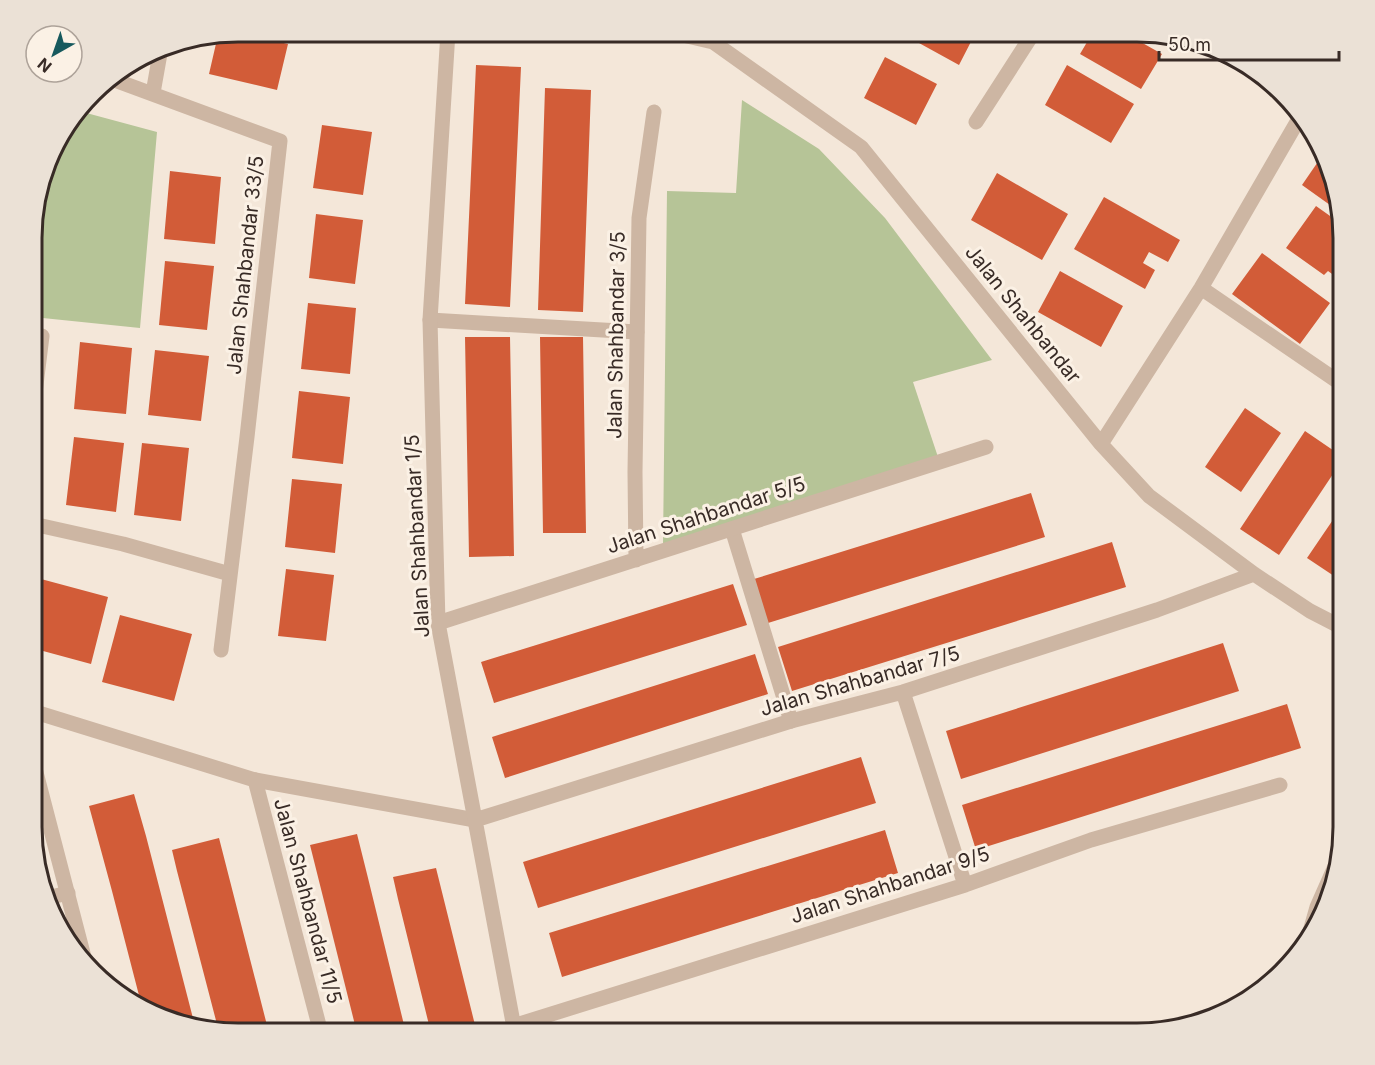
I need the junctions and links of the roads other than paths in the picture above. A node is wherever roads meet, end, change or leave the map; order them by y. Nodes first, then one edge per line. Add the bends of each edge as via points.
1 (447, 42) edge
2 (723, 42) edge
3 (1028, 42) edge
4 (159, 59) edge
5 (121, 82) edge
6 (153, 93) junction
7 (654, 112) dead end
8 (976, 122) dead end
9 (1296, 124) edge
10 (1201, 288) junction
11 (430, 320) junction
12 (637, 332) junction
13 (1333, 378) edge
14 (1101, 444) junction
15 (987, 447) dead end
16 (42, 526) edge
17 (732, 529) junction
18 (636, 560) junction
19 (230, 574) junction
20 (1254, 574) junction
21 (438, 623) junction
22 (1333, 623) edge
23 (221, 650) dead end
24 (903, 692) junction
25 (42, 714) edge
26 (791, 722) junction
27 (255, 780) junction
28 (1280, 785) dead end
29 (42, 795) edge
30 (475, 820) junction
31 (965, 885) junction
32 (68, 893) junction
33 (55, 896) edge
34 (80, 943) edge
35 (318, 1023) edge
36 (513, 1023) edge
37 (536, 1023) edge

1 - 11 street, Jalan Shahbandar 1/5
2 - 14 street, Jalan Shahbandar via 861,147
3 - 8 street
4 - 6 street
5 - 6 street, Jalan Shahbandar 33/5
6 - 19 street, Jalan Shahbandar 33/5 via 280,141
7 - 12 street, Jalan Shahbandar 3/5 via 639,218
9 - 10 street
10 - 13 street
10 - 14 street
11 - 12 street
11 - 21 street, Jalan Shahbandar 1/5
12 - 18 street, Jalan Shahbandar 3/5
14 - 20 street, Jalan Shahbandar via 1149,496
15 - 17 street, Jalan Shahbandar 5/5
16 - 19 street
17 - 18 street, Jalan Shahbandar 5/5
17 - 26 street
18 - 21 street, Jalan Shahbandar 5/5
19 - 23 street, Jalan Shahbandar 33/5
20 - 22 street, Jalan Shahbandar
20 - 24 street, Jalan Shahbandar 7/5 via 1157,610
21 - 30 street, Jalan Shahbandar 1/5
24 - 26 street, Jalan Shahbandar 7/5
24 - 31 street
25 - 27 street
26 - 30 street, Jalan Shahbandar 7/5
27 - 30 street
27 - 35 street, Jalan Shahbandar 11/5
28 - 31 street, Jalan Shahbandar 9/5 via 1091,840
29 - 32 street
30 - 36 street, Jalan Shahbandar 1/5
31 - 37 street, Jalan Shahbandar 9/5
32 - 33 street
32 - 34 street

